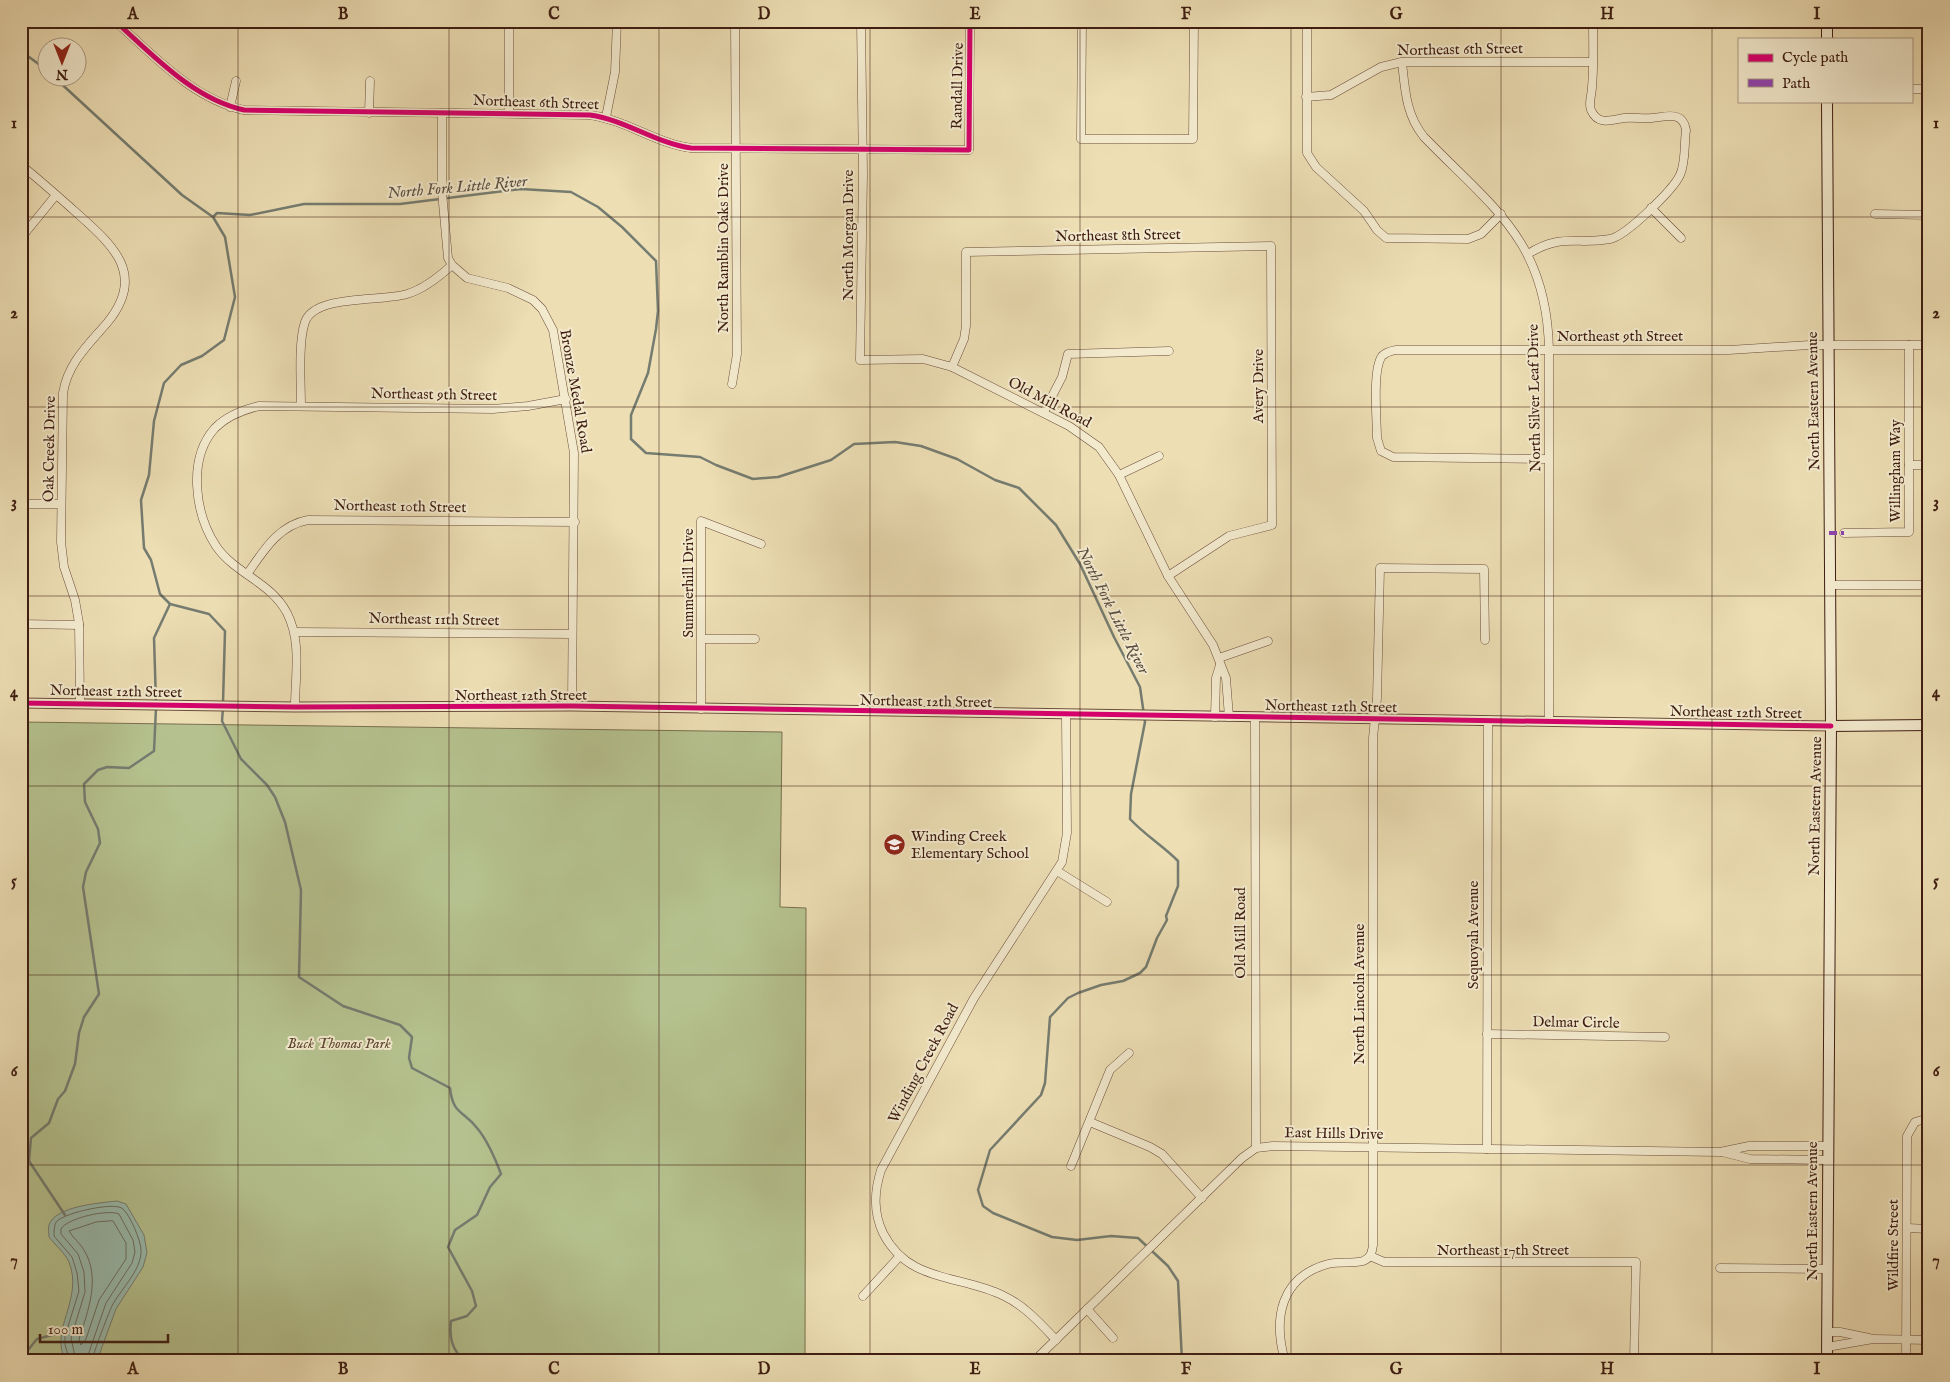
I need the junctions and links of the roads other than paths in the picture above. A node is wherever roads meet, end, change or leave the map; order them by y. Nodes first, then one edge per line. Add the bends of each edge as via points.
1 (115, 21) edge
2 (129, 21) edge
3 (509, 21) edge
4 (617, 21) edge
5 (735, 21) edge
6 (861, 21) edge
7 (970, 21) edge
8 (1082, 21) edge
9 (1194, 21) edge
10 (1307, 21) edge
11 (1593, 21) edge
12 (1827, 21) edge
13 (124, 29) junction
14 (1827, 38) edge
15 (1402, 62) junction
16 (1592, 62) junction
17 (236, 81) dead end
18 (370, 81) dead end
19 (1912, 89) edge
20 (1929, 89) edge
21 (1306, 97) junction
22 (1827, 102) edge
23 (230, 107) junction
24 (369, 113) junction
25 (442, 113) junction
26 (510, 114) junction
27 (606, 117) junction
28 (736, 148) junction
29 (861, 149) junction
30 (969, 150) joint
31 (21, 165) edge
32 (56, 195) junction
33 (1651, 208) junction
34 (1501, 214) junction
35 (1875, 214) dead end
36 (1929, 214) edge
37 (21, 238) edge
38 (1681, 238) dead end
39 (1271, 246) joint
40 (1528, 254) junction
41 (452, 265) junction
42 (1827, 345) junction
43 (1909, 345) junction
44 (1929, 345) edge
45 (1169, 350) dead end
46 (1549, 350) junction
47 (860, 360) joint
48 (952, 366) junction
49 (732, 384) dead end
50 (566, 399) junction
51 (301, 406) junction
52 (1044, 412) junction
53 (1159, 456) dead end
54 (1548, 459) junction
55 (1908, 465) junction
56 (1929, 465) edge
57 (1119, 475) junction
58 (21, 504) edge
59 (61, 504) junction
60 (575, 522) junction
61 (1844, 532) dead end
62 (760, 544) dead end
63 (248, 573) junction
64 (1168, 576) junction
65 (1830, 585) junction
66 (1929, 585) edge
67 (21, 624) edge
68 (79, 624) junction
69 (295, 632) junction
70 (572, 634) junction
71 (702, 638) junction
72 (755, 639) dead end
73 (1485, 640) dead end
74 (1268, 641) dead end
75 (1219, 661) junction
76 (21, 702) edge
77 (80, 703) junction
78 (572, 706) junction
79 (295, 707) junction
80 (702, 709) junction
81 (1066, 716) junction
82 (1215, 717) junction
83 (1229, 717) junction
84 (1255, 718) junction
85 (1375, 719) junction
86 (1488, 720) junction
87 (1549, 721) junction
88 (1929, 725) edge
89 (1830, 726) junction
90 (1057, 870) junction
91 (1107, 902) dead end
92 (1487, 1034) junction
93 (1665, 1037) dead end
94 (1128, 1053) dead end
95 (1929, 1118) edge
96 (1090, 1122) junction
97 (1827, 1146) junction
98 (1371, 1147) junction
99 (1256, 1148) junction
100 (1487, 1149) junction
101 (1720, 1152) junction
102 (1827, 1160) junction
103 (1071, 1166) dead end
104 (1202, 1198) junction
105 (1907, 1228) junction
106 (1929, 1229) edge
107 (1370, 1256) junction
108 (899, 1257) junction
109 (1720, 1268) dead end
110 (1827, 1269) junction
111 (863, 1296) dead end
112 (1086, 1309) junction
113 (1827, 1332) junction
114 (1113, 1338) dead end
115 (1056, 1340) junction
116 (1873, 1340) junction
117 (1906, 1340) junction
118 (1929, 1340) edge
119 (1827, 1347) junction
120 (1034, 1361) edge
121 (1284, 1361) edge
122 (1634, 1361) edge
123 (1827, 1361) edge
124 (1906, 1361) edge

1 - 13 street, Northeast 6th Street
2 - 13 street
3 - 26 street
4 - 27 street via 615,72
5 - 28 street, North Ramblin Oaks Drive
6 - 29 street, North Morgan Drive
7 - 30 street, Randall Drive
8 - 9 street via 1081,139 1192,139
10 - 21 street
11 - 16 street
12 - 14 main road
13 - 23 street, Northeast 6th Street via 199,92
15 - 16 street, Northeast 6th Street
15 - 21 street, Northeast 6th Street via 1381,67 1331,95
15 - 34 street, North Silver Leaf Drive via 1407,107 1420,132
16 - 33 street via 1590,108 1595,116 1608,122 1670,115 1685,124 1680,175
17 - 23 street
18 - 24 street
19 - 20 street
21 - 34 street via 1306,146 1310,159 1364,211 1386,238 1468,239 1482,234
22 - 42 main road, North Eastern Avenue
23 - 24 street, Northeast 6th Street via 256,112
24 - 25 street, Northeast 6th Street
25 - 26 street, Northeast 6th Street
25 - 41 street via 442,192 448,258
26 - 27 street, Northeast 6th Street
27 - 28 street, Northeast 6th Street via 678,146
28 - 29 street, Northeast 6th Street
28 - 49 street, North Ramblin Oaks Drive via 737,354
29 - 30 street, Northeast 6th Street
29 - 47 street, North Morgan Drive
31 - 32 street, Oak Creek Drive
32 - 37 street
32 - 59 street, Oak Creek Drive via 113,247 121,261 124,280 123,296 117,310 76,360 65,382
33 - 38 street
33 - 40 street via 1630,229 1614,238 1553,242
34 - 40 street, North Silver Leaf Drive
35 - 36 street
39 - 48 street, Northeast 8th Street via 966,252 966,326
39 - 64 street, Avery Drive via 1272,525 1228,536
40 - 46 street, North Silver Leaf Drive via 1544,303
41 - 50 street, Bronze Medal Road via 477,282 518,291 542,309 557,346
41 - 51 street via 409,293 326,304 312,312 303,330
42 - 43 street, Northeast 9th Street
42 - 46 street, Northeast 9th Street via 1729,350
42 - 65 main road, North Eastern Avenue
43 - 44 street, Northeast 9th Street
43 - 55 street, Willingham Way
45 - 52 street via 1068,354 1062,377
46 - 54 street, North Silver Leaf Drive
46 - 54 street, Northeast 9th Street via 1396,350 1383,354 1377,373 1377,438 1379,448 1387,456
47 - 48 street, Old Mill Road via 923,360
48 - 52 street, Old Mill Road
50 - 51 street, Northeast 9th Street via 493,409
50 - 60 street, Bronze Medal Road via 574,453
51 - 63 street, Northeast 9th Street via 259,406 243,410 215,428 202,450 197,483 204,520 217,546 236,566
52 - 57 street, Old Mill Road via 1088,437
53 - 57 street
54 - 87 street, North Silver Leaf Drive
55 - 56 street
55 - 61 street, Willingham Way via 1909,532
57 - 64 street, Old Mill Road
58 - 59 street
59 - 68 street, Oak Creek Drive via 62,555
60 - 63 street, Northeast 10th Street via 299,521 281,531
60 - 70 street, Bronze Medal Road
62 - 71 street, Summerhill Drive via 701,521
63 - 69 street, Northeast 9th Street via 276,596
64 - 75 street, Old Mill Road via 1205,630
65 - 66 street
65 - 89 main road, North Eastern Avenue
67 - 68 street
68 - 77 street, Oak Creek Drive
69 - 70 street, Northeast 11th Street
69 - 79 street
70 - 78 street, Bronze Medal Road
71 - 72 street
71 - 80 street, Summerhill Drive
73 - 85 street, North Lincoln Avenue via 1484,569 1380,568
74 - 75 street
75 - 82 street
75 - 83 street, Old Mill Road via 1226,678
76 - 77 street, Northeast 12th Street
77 - 79 street, Northeast 12th Street
78 - 79 street, Northeast 12th Street
78 - 80 street, Northeast 12th Street
80 - 81 street, Northeast 12th Street
81 - 82 street, Northeast 12th Street
81 - 90 street, Winding Creek Road via 1067,833 1064,855
82 - 83 street, Northeast 12th Street
83 - 84 street, Northeast 12th Street
84 - 85 street, Northeast 12th Street
84 - 99 street, Old Mill Road
85 - 86 street, Northeast 12th Street
85 - 98 street, North Lincoln Avenue
86 - 87 street, Northeast 12th Street
86 - 92 street, Sequoyah Avenue
87 - 89 street, Northeast 12th Street
88 - 89 main road, Northeast 12th Street
89 - 97 main road, North Eastern Avenue
90 - 91 street
90 - 108 street, Winding Creek Road via 974,998 881,1170 876,1209 882,1230
92 - 93 street, Delmar Circle
92 - 100 street, Sequoyah Avenue
94 - 96 street via 1110,1070
95 - 105 street, Wildfire Street via 1915,1122 1909,1130
96 - 103 street
96 - 104 street via 1162,1154
97 - 101 street, East Hills Drive via 1750,1146
97 - 102 main road, North Eastern Avenue
98 - 99 street, East Hills Drive
98 - 100 street, East Hills Drive
98 - 107 street, North Lincoln Avenue via 1373,1245
99 - 104 street
100 - 101 street, East Hills Drive
101 - 102 street, East Hills Drive via 1750,1159
102 - 110 main road, North Eastern Avenue
104 - 112 street
105 - 106 street
105 - 117 street, Wildfire Street
107 - 121 street via 1363,1261 1319,1267 1291,1289 1279,1316 1279,1340
107 - 122 street, Northeast 17th Street via 1384,1262 1636,1262
108 - 111 street
108 - 115 street via 926,1271 1002,1295 1026,1310
109 - 110 street
110 - 113 main road, North Eastern Avenue
112 - 114 street
112 - 115 street
113 - 116 street
113 - 119 main road, North Eastern Avenue
115 - 120 street
116 - 117 street
116 - 119 street
117 - 118 street
117 - 124 street, Wildfire Street
119 - 123 main road, North Eastern Avenue

